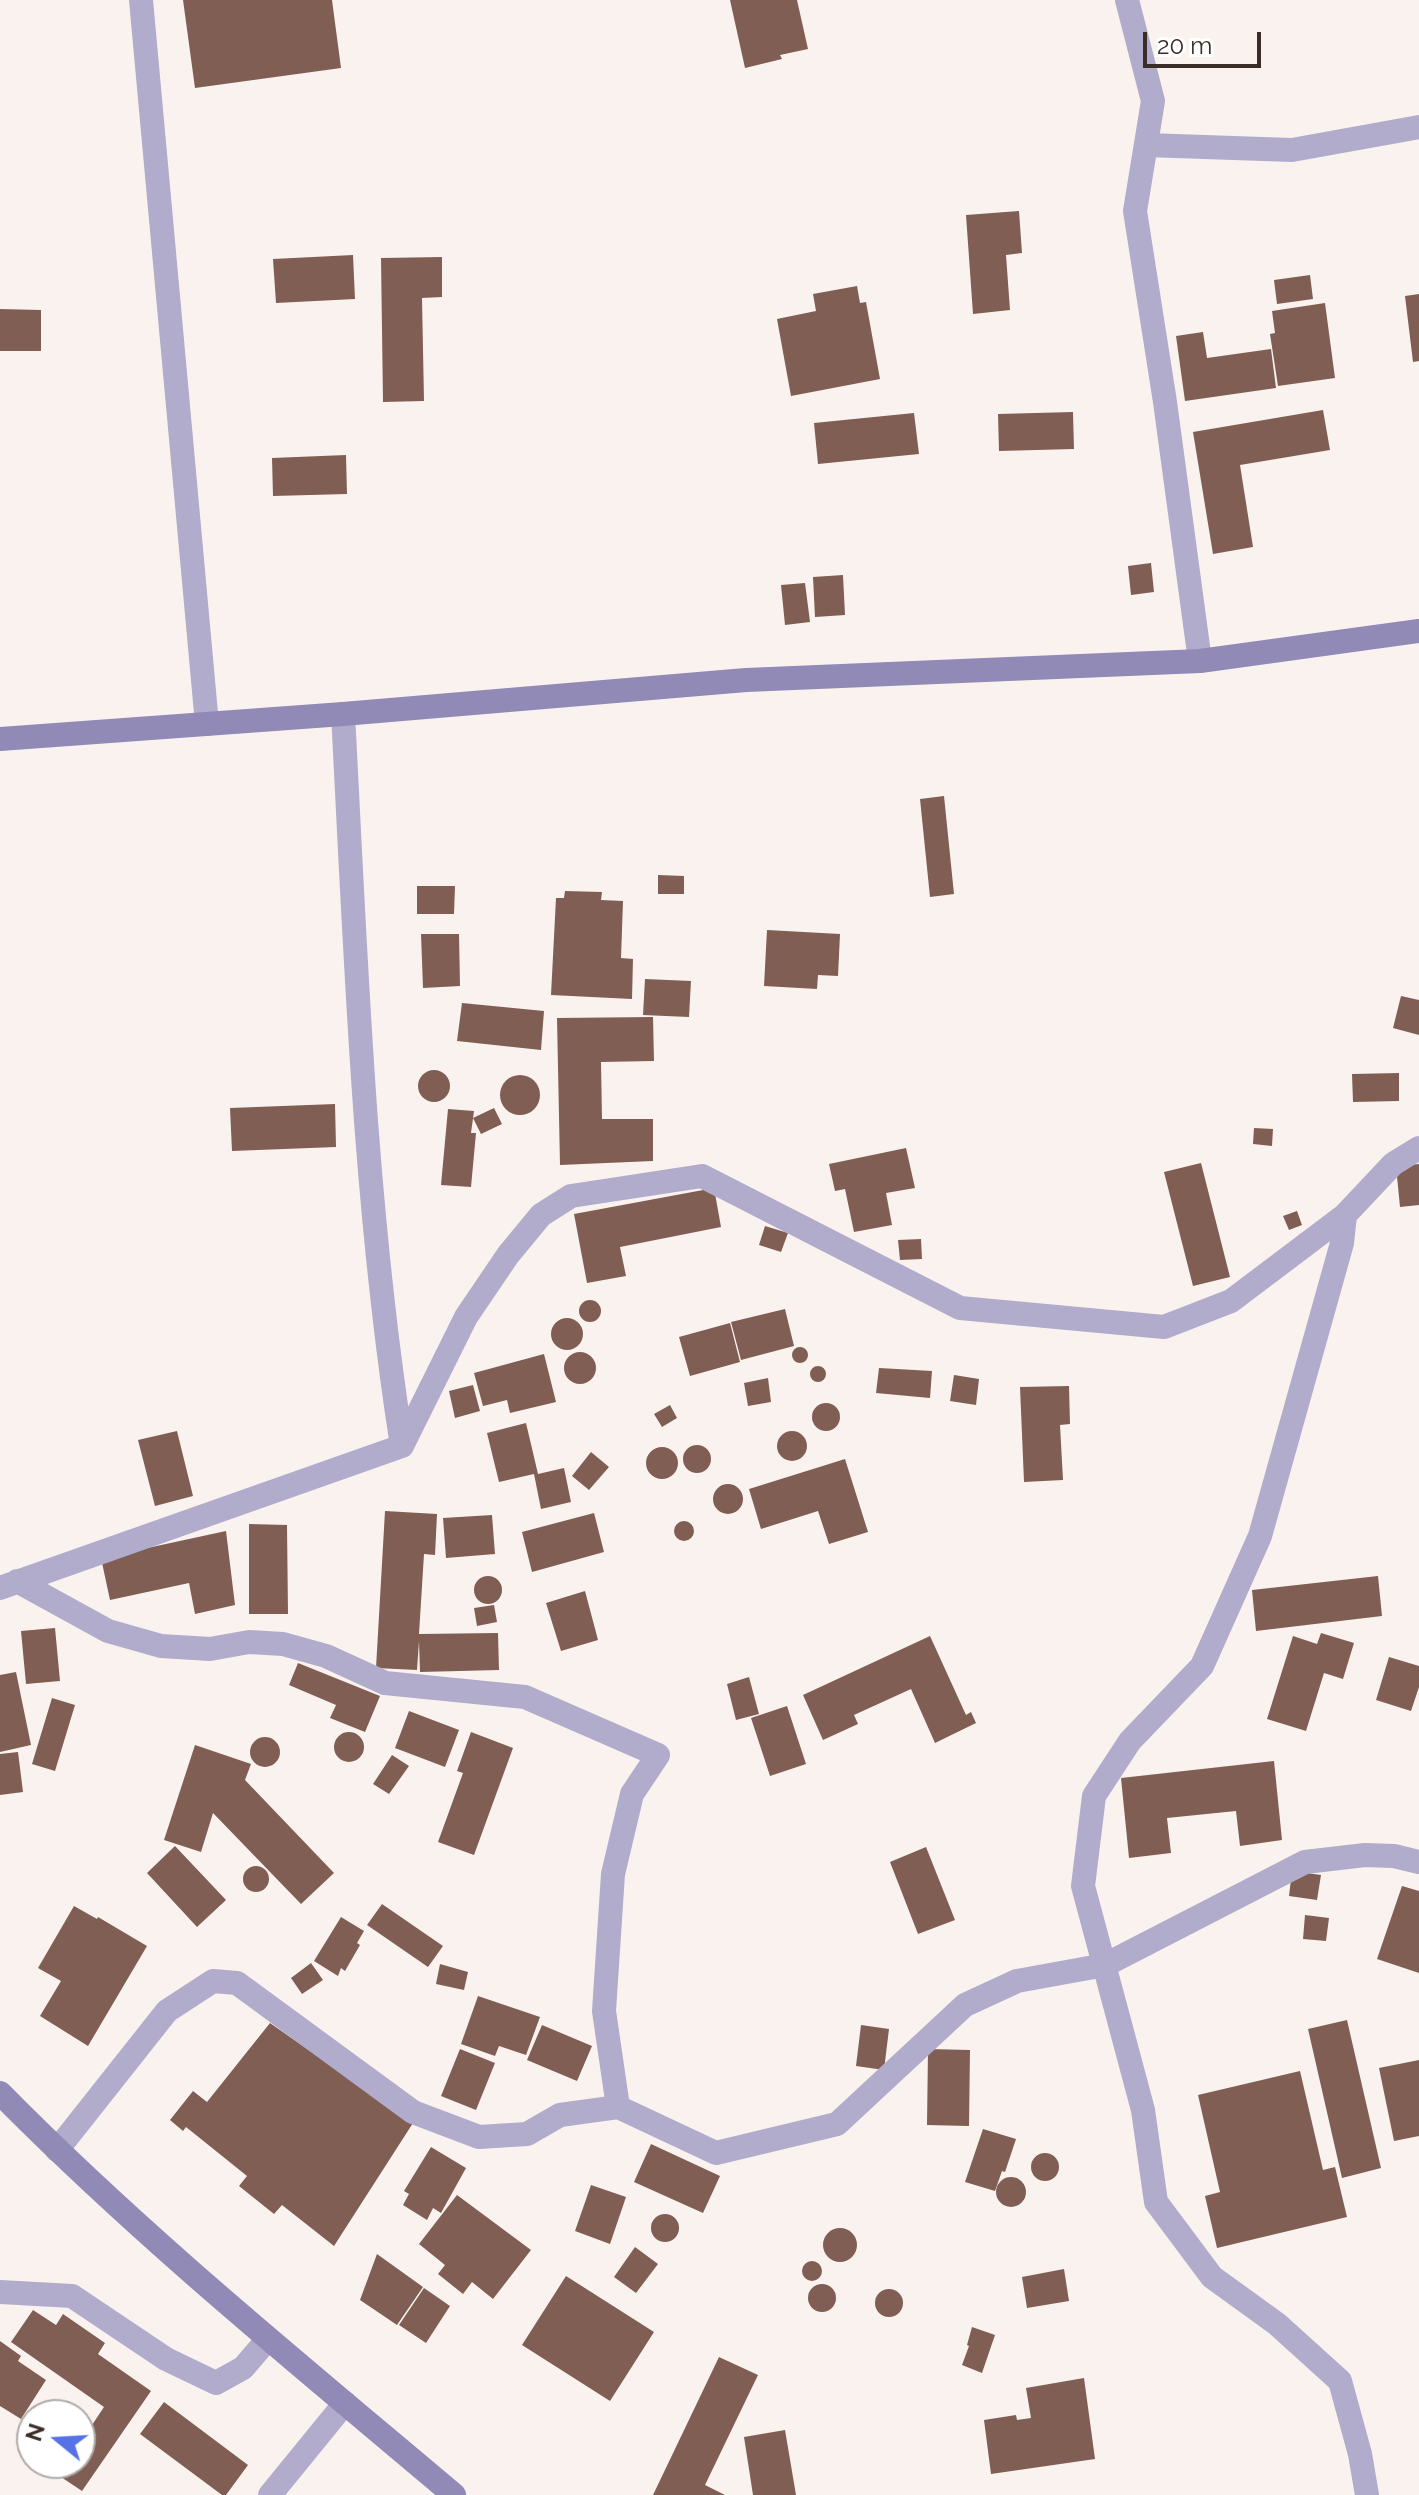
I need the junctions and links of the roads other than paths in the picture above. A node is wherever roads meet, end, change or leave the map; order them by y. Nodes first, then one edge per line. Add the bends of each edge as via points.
1 (141, 0) edge
2 (1127, 0) edge
3 (1419, 127) edge
4 (1146, 145) junction
5 (1419, 631) edge
6 (1200, 661) junction
7 (343, 714) junction
8 (207, 724) junction
9 (0, 739) edge
10 (1419, 1148) edge
11 (1345, 1215) junction
12 (402, 1446) junction
13 (8, 1585) edge
14 (1419, 1862) edge
15 (1105, 1965) junction
16 (0, 2093) edge
17 (618, 2107) junction
18 (57, 2150) junction
19 (0, 2292) edge
20 (268, 2339) junction
21 (345, 2403) junction
22 (270, 2495) edge
23 (454, 2495) edge
24 (1367, 2495) edge

1 - 8 street
2 - 4 street via 1153,101
3 - 4 street via 1292,150
4 - 6 street via 1135,211
5 - 6 main road
6 - 7 main road via 746,680
7 - 8 main road
7 - 12 street via 367,1155
8 - 9 main road
10 - 11 street via 1393,1164
11 - 12 street via 1231,1301 1164,1327 960,1308 702,1176 571,1196 541,1215 466,1317
11 - 15 street via 1342,1243 1260,1536 1202,1666 1130,1741 1094,1796 1083,1886
12 - 13 street
13 - 17 street via 108,1631 161,1646 283,1644 326,1656 385,1683 525,1697 658,1755 632,1794 613,1874 604,2011
14 - 15 street via 1365,1855 1305,1862
15 - 17 street via 1017,1981 965,2005 837,2124 716,2153
15 - 24 street via 1143,2110 1156,2202 1212,2277 1277,2324 1340,2381
16 - 18 main road
17 - 18 street via 560,2115 527,2134 479,2137 413,2112 237,1983 213,1981 167,2011
18 - 20 main road
19 - 20 street via 72,2296 166,2359 216,2383 243,2368
20 - 21 main road
21 - 22 street
21 - 23 main road

